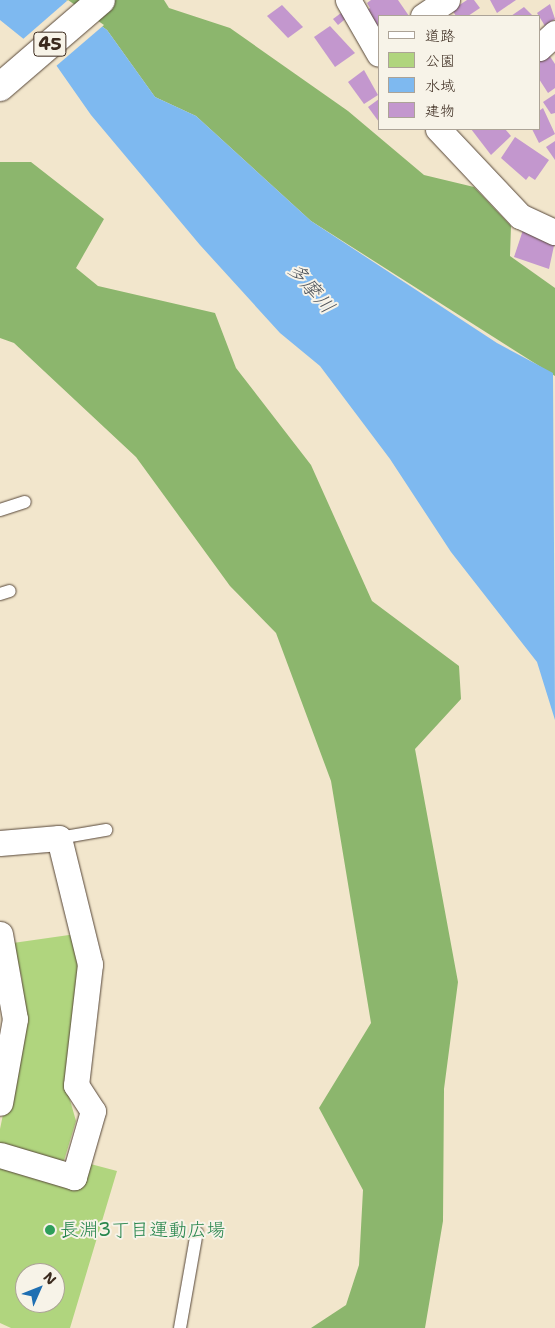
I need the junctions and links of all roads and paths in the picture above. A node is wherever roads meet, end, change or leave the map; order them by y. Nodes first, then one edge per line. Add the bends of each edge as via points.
1 (101, 0) edge
2 (348, 0) edge
3 (555, 33) edge
4 (540, 47) edge
5 (378, 50) edge
6 (0, 87) edge
7 (439, 130) edge
8 (555, 232) edge
9 (25, 502) dead end
10 (0, 510) edge
11 (106, 830) dead end
12 (59, 838) junction
13 (0, 843) edge
14 (0, 934) edge
15 (0, 1103) edge
16 (0, 1155) edge
17 (197, 1232) dead end
18 (180, 1328) edge

1 - 6 main road, 45
2 - 5 street
3 - 4 street
7 - 8 street via 520,216
9 - 10 lane
11 - 12 lane
12 - 13 street
12 - 16 street via 90,964 76,1085 93,1111 74,1177
14 - 15 street via 15,1019
17 - 18 lane

